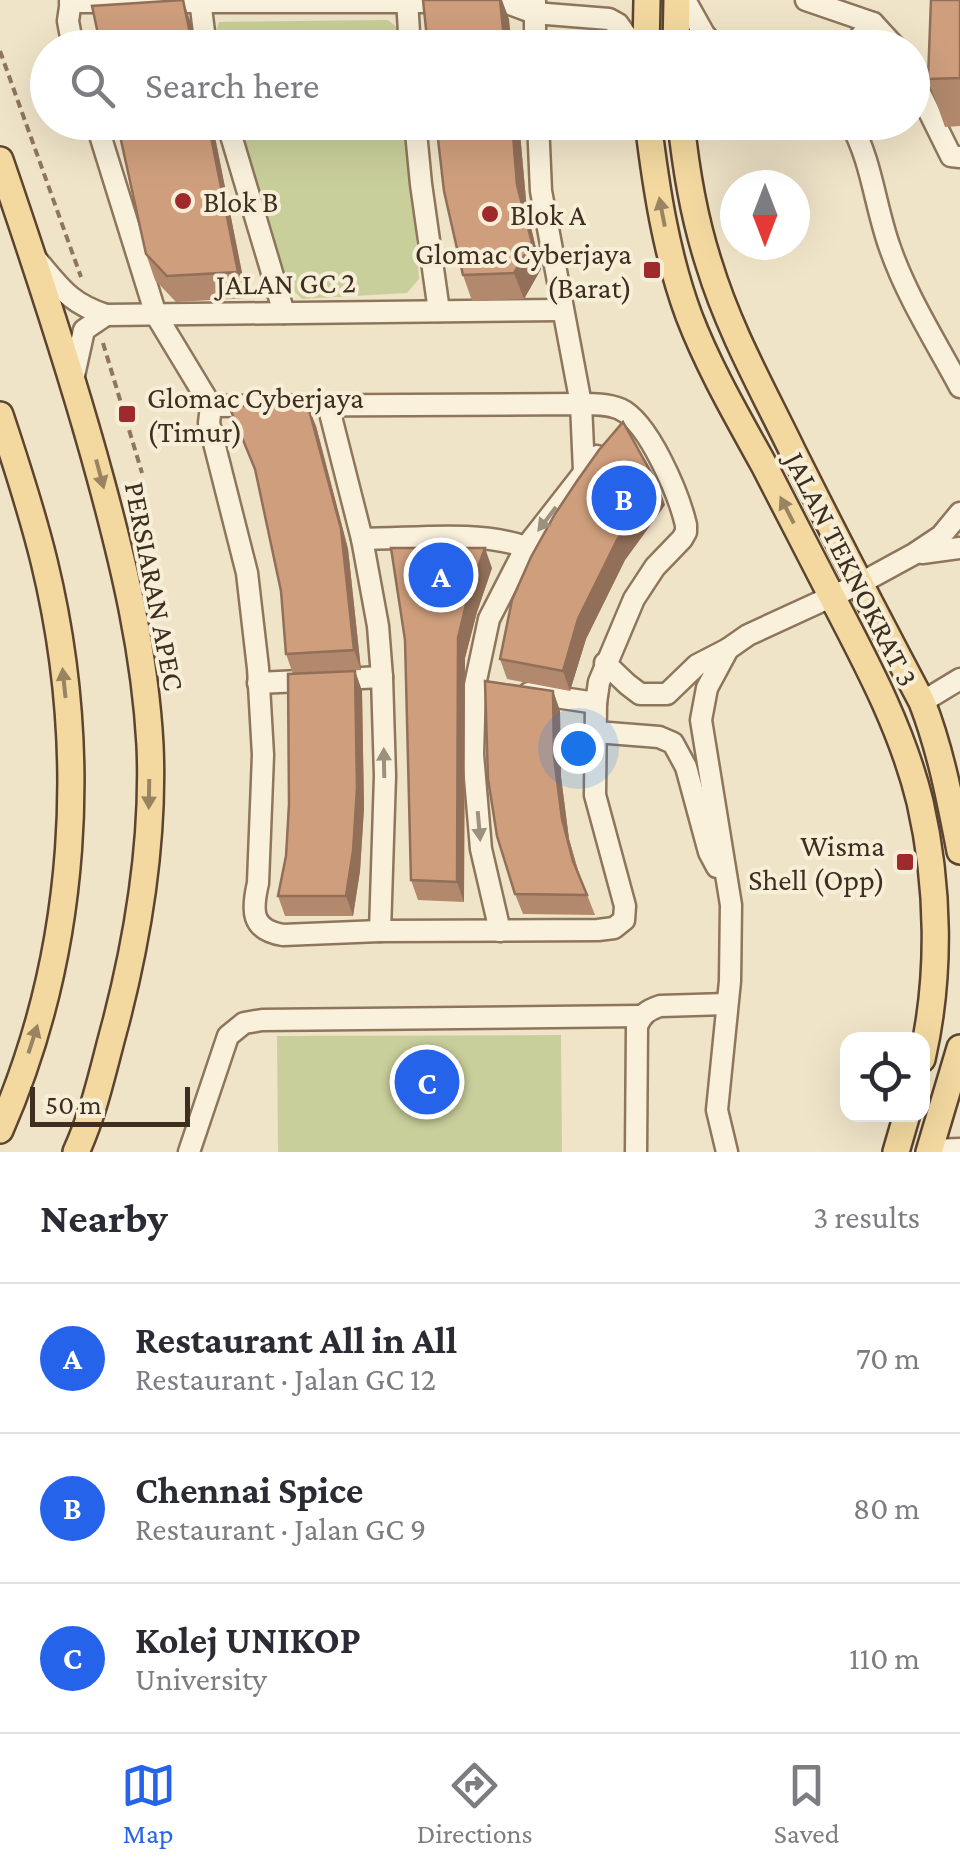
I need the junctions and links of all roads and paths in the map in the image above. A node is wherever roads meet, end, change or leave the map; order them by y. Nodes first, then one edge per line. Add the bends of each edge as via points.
1 (647, 0) edge
2 (677, 0) edge
3 (685, 0) edge
4 (806, 0) edge
5 (70, 1) edge
6 (200, 1) edge
7 (407, 1) edge
8 (504, 1) edge
9 (534, 6) edge
10 (873, 23) junction
11 (70, 30) edge
12 (204, 30) edge
13 (409, 30) edge
14 (622, 30) edge
15 (646, 30) edge
16 (676, 30) edge
17 (702, 30) edge
18 (867, 30) edge
19 (879, 30) edge
20 (0, 51) edge
21 (930, 113) edge
22 (30, 132) edge
23 (33, 140) edge
24 (102, 140) edge
25 (231, 140) edge
26 (417, 140) edge
27 (539, 140) edge
28 (651, 140) edge
29 (684, 140) edge
30 (859, 140) edge
31 (960, 157) edge
32 (0, 160) edge
33 (34, 257) junction
34 (562, 310) junction
35 (439, 311) junction
36 (284, 314) junction
37 (98, 315) junction
38 (156, 315) junction
39 (73, 380) junction
40 (960, 387) edge
41 (581, 404) junction
42 (328, 405) junction
43 (212, 406) junction
44 (0, 415) edge
45 (624, 429) junction
46 (584, 472) junction
47 (142, 473) dead end
48 (960, 513) edge
49 (362, 540) junction
50 (526, 547) junction
51 (960, 548) edge
52 (914, 554) junction
53 (860, 584) junction
54 (832, 597) junction
55 (728, 650) junction
56 (606, 663) junction
57 (382, 677) junction
58 (960, 678) edge
59 (258, 683) junction
60 (492, 688) junction
61 (922, 702) junction
62 (596, 703) junction
63 (596, 732) junction
64 (960, 851) edge
65 (728, 886) junction
66 (380, 930) junction
67 (500, 930) junction
68 (728, 1004) junction
69 (641, 1016) junction
70 (927, 1032) edge
71 (960, 1048) edge
72 (905, 1122) edge
73 (0, 1130) edge
74 (960, 1149) edge
75 (930, 1151) edge
76 (76, 1152) edge
77 (188, 1152) edge
78 (636, 1152) edge
79 (728, 1152) edge
80 (896, 1152) edge

1 - 15 main road
2 - 16 main road
3 - 17 street
4 - 10 street
5 - 6 street
5 - 11 street
6 - 7 street
6 - 12 street
7 - 8 street
7 - 13 street
8 - 9 street
9 - 14 street via 609,19
10 - 18 street
10 - 19 street
20 - 22 path
21 - 31 street via 952,156
23 - 37 path
24 - 38 street
25 - 36 street
26 - 35 street
27 - 34 street
54 -> 28 main road, JALAN TEKNOKRAT 3 via 712,371 687,310
29 - 53 main road, JALAN TEKNOKRAT 3 via 696,217 723,304
30 - 40 street via 891,252
32 - 33 main road, PERSIARAN APEC
33 - 37 street via 70,299
33 - 39 main road, PERSIARAN APEC
34 - 35 street, JALAN GC 2
34 - 41 street
35 - 36 street, JALAN GC 2
36 - 38 street, JALAN GC 2
37 - 38 street, JALAN GC 2
37 - 39 street via 82,336
37 - 47 path
38 - 43 street
39 -> 76 main road, PERSIARAN APEC via 124,564 150,749 132,951
41 - 42 street
41 - 45 street via 620,409
41 - 46 street
42 - 43 street
42 - 49 street
43 - 59 street via 208,423 247,573
73 -> 44 main road via 47,996 72,783 56,624
45 - 46 street
45 - 56 street via 653,443 686,532 634,598
46 -> 50 street
48 - 52 street
49 - 50 street via 480,538
49 - 57 street
50 - 60 street via 489,619
51 - 52 street
52 - 53 street
53 - 54 street
53 - 61 main road, JALAN TEKNOKRAT 3
54 - 55 street via 766,625
54 - 70 main road, JALAN TEKNOKRAT 3 via 869,666 920,802 935,920
55 - 56 street via 697,665 667,694 640,694
55 - 65 street via 707,688 701,720
56 - 62 street
57 - 59 street
66 -> 57 street
58 - 61 street
59 - 66 street via 255,916 270,933 283,935
60 - 62 street
60 -> 67 street via 473,754 480,850
61 - 64 main road, JALAN TEKNOKRAT 3
62 - 63 street
63 - 65 street via 673,744 686,766 709,852
63 - 67 street via 596,795 624,920 598,930
65 - 68 street
66 - 67 street
68 - 69 street via 660,1006
68 - 79 street via 717,1110
69 - 77 street via 244,1023 228,1036
69 - 78 street
71 - 75 main road
72 - 80 main road
74 - 75 street

